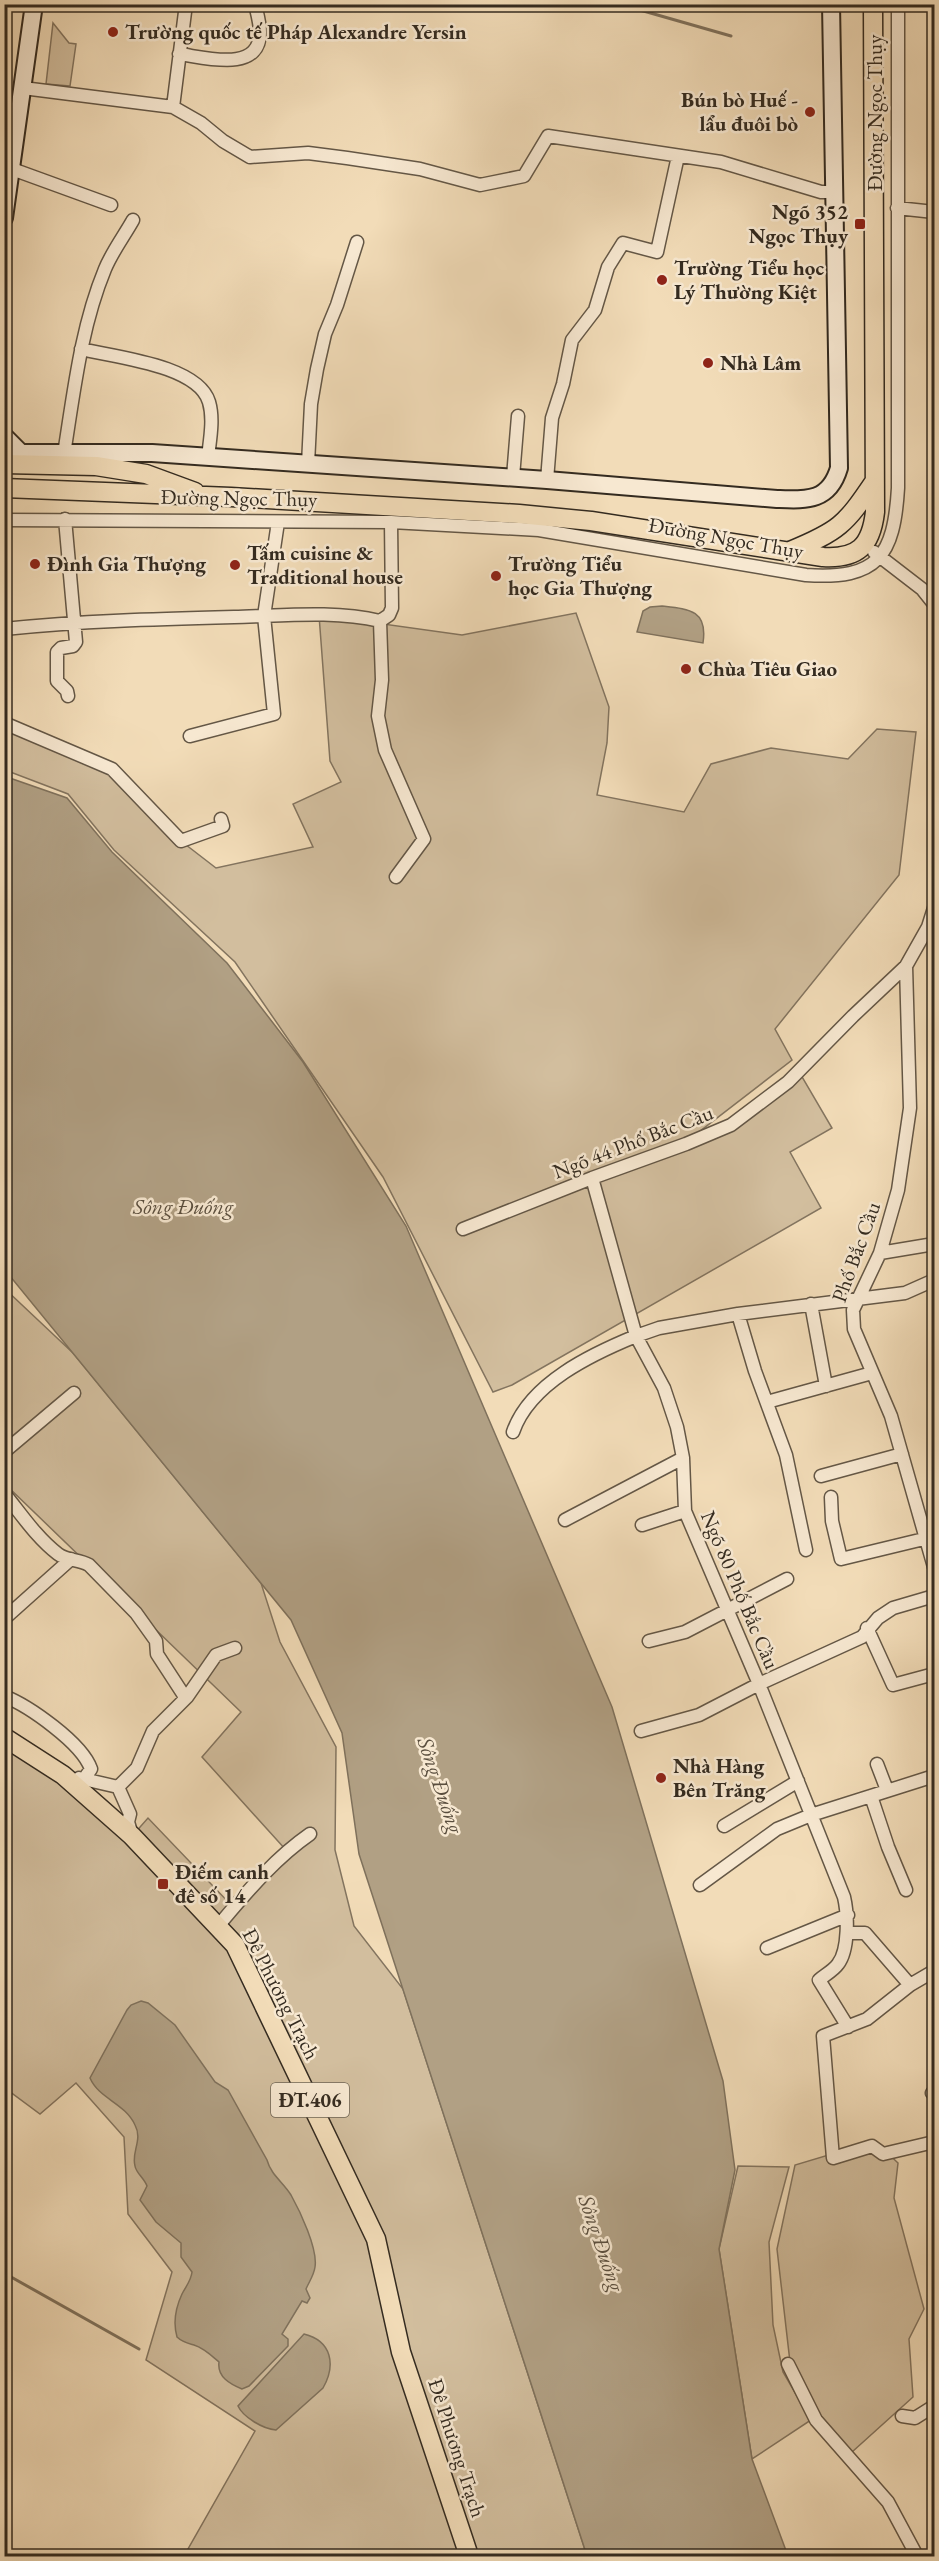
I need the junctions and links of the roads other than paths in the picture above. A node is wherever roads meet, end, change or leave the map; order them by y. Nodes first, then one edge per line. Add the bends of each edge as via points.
1 (34, 4) edge
2 (186, 4) edge
3 (255, 4) edge
4 (831, 4) edge
5 (873, 4) edge
6 (898, 4) edge
7 (179, 54) junction
8 (24, 88) junction
9 (173, 107) junction
10 (12, 112) edge
11 (678, 156) junction
12 (12, 168) junction
13 (834, 192) junction
14 (111, 205) dead end
15 (897, 208) junction
16 (934, 212) edge
17 (4, 218) edge
18 (133, 220) dead end
19 (357, 242) dead end
20 (81, 349) junction
21 (518, 416) dead end
22 (4, 436) edge
23 (12, 453) edge
24 (64, 454) junction
25 (208, 457) junction
26 (4, 464) edge
27 (308, 464) junction
28 (513, 477) junction
29 (547, 480) junction
30 (874, 482) junction
31 (4, 488) edge
32 (205, 496) junction
33 (65, 519) junction
34 (4, 520) edge
35 (278, 522) junction
36 (391, 522) junction
37 (865, 544) junction
38 (789, 552) junction
39 (880, 557) junction
40 (934, 604) edge
41 (264, 616) junction
42 (380, 621) junction
43 (75, 622) junction
44 (4, 629) edge
45 (68, 696) dead end
46 (4, 723) edge
47 (190, 736) dead end
48 (221, 819) dead end
49 (396, 877) dead end
50 (934, 908) edge
51 (906, 966) junction
52 (592, 1178) junction
53 (463, 1230) dead end
54 (934, 1244) edge
55 (880, 1253) junction
56 (934, 1284) edge
57 (857, 1298) junction
58 (811, 1304) junction
59 (738, 1314) junction
60 (636, 1336) junction
61 (872, 1373) junction
62 (826, 1386) junction
63 (74, 1394) dead end
64 (767, 1402) junction
65 (513, 1432) dead end
66 (4, 1452) edge
67 (902, 1454) junction
68 (682, 1458) junction
69 (821, 1476) dead end
70 (4, 1492) edge
71 (831, 1497) dead end
72 (685, 1511) junction
73 (565, 1520) dead end
74 (642, 1525) dead end
75 (928, 1538) junction
76 (806, 1550) dead end
77 (71, 1559) junction
78 (934, 1567) edge
79 (787, 1579) dead end
80 (934, 1596) edge
81 (727, 1610) junction
82 (4, 1619) edge
83 (867, 1628) junction
84 (650, 1641) dead end
85 (235, 1648) dead end
86 (934, 1674) edge
87 (759, 1684) junction
88 (187, 1697) junction
89 (7, 1700) edge
90 (640, 1731) dead end
91 (4, 1737) edge
92 (877, 1764) dead end
93 (63, 1775) junction
94 (934, 1776) edge
95 (84, 1779) junction
96 (798, 1781) junction
97 (118, 1787) junction
98 (887, 1790) junction
99 (871, 1796) junction
100 (811, 1815) junction
101 (724, 1826) dead end
102 (310, 1834) dead end
103 (132, 1836) junction
104 (700, 1886) dead end
105 (906, 1890) dead end
106 (848, 1915) junction
107 (218, 1926) junction
108 (847, 1933) junction
109 (766, 1948) dead end
110 (934, 1971) edge
111 (910, 1985) junction
112 (848, 2027) junction
113 (934, 2142) edge
114 (788, 2364) dead end
115 (934, 2406) edge
116 (902, 2416) dead end
117 (469, 2556) edge
118 (917, 2556) edge

1 - 8 street
2 - 7 street
3 - 7 street via 260,33 249,55 237,60
4 - 13 street, Đường Ngọc Thụy
5 - 30 main road, Đường Ngọc Thụy
6 - 15 street, Đường Ngọc Thụy
7 - 9 street
8 - 9 street
8 - 10 street
9 - 11 street via 250,157 308,153 420,168 480,185 524,176 548,136
10 - 12 street
11 - 13 street via 721,162 810,189
11 - 29 street via 657,252 623,243 608,267 595,310 573,336 552,418
12 - 14 street
12 - 17 street
13 - 29 street, Đường Ngọc Thụy via 839,468 829,488 804,500
15 - 16 street
15 - 39 street, Đường Ngọc Thụy via 898,488 894,529
18 - 20 street via 106,267
19 - 27 street via 322,345 311,404
20 - 24 street
20 - 25 street via 166,368 191,379 208,399 212,416
21 - 28 street
22 - 23 street
23 - 24 street, Đường Ngọc Thụy
24 - 25 street, Đường Ngọc Thụy via 115,452
25 - 27 street, Đường Ngọc Thụy
26 - 32 main road via 96,465 146,474
27 - 28 street, Đường Ngọc Thụy
28 - 29 street, Đường Ngọc Thụy
30 - 37 main road, Đường Ngọc Thụy via 873,524
30 - 38 main road, Đường Ngọc Thụy via 844,523 823,538
31 - 32 main road, Đường Ngọc Thụy
32 - 38 main road, Đường Ngọc Thụy via 519,514 591,521
33 - 34 street, Đường Ngọc Thụy
33 - 35 street, Đường Ngọc Thụy
33 - 43 street
35 - 36 street, Đường Ngọc Thụy
35 - 41 street
36 - 39 street, Đường Ngọc Thụy via 539,530 806,575 852,574
36 - 42 street via 392,608
37 - 38 main road, Đường Ngọc Thụy via 843,557
37 - 39 street
39 - 40 street via 922,589
41 - 42 street via 355,615
41 - 43 street
41 - 47 street via 274,714
42 - 49 street via 382,680 378,716 385,750 424,839
43 - 44 street
43 - 45 street via 76,642 57,652 57,681
46 - 48 street via 112,769 181,841 223,826
50 - 51 street
51 - 52 street, Ngõ 44 Phố Bắc Cầu via 788,1082 731,1125
51 - 55 street, Phố Bắc Cầu via 910,1108 898,1190
52 - 53 street, Ngõ 44 Phố Bắc Cầu
52 - 60 street, Ngõ 80 Phố Bắc Cầu
54 - 55 street
55 - 57 street, Phố Bắc Cầu
56 - 57 street via 932,1281 905,1293
57 - 58 street
57 - 61 street, Phố Bắc Cầu via 854,1329
58 - 59 street
58 - 62 street
59 - 60 street
59 - 64 street
60 - 65 street via 605,1349 539,1394 526,1407
60 - 68 street, Ngõ 80 Phố Bắc Cầu via 664,1388
61 - 62 street
61 - 67 street, Phố Bắc Cầu
62 - 64 street
63 - 66 street
64 - 76 street via 786,1455
67 - 69 street
67 - 75 street, Phố Bắc Cầu
68 - 72 street, Ngõ 80 Phố Bắc Cầu
68 - 73 street
70 - 77 street via 37,1534 60,1556
71 - 75 street via 841,1559
72 - 74 street
72 - 81 street, Ngõ 80 Phố Bắc Cầu
75 - 78 street, Phố Bắc Cầu
77 - 82 street
77 - 88 street via 89,1565 136,1613 156,1641 157,1654
79 - 81 street
80 - 83 street via 893,1608
81 - 84 street via 685,1632
81 - 87 street, Ngõ 80 Phố Bắc Cầu
83 - 86 street via 893,1685
83 - 87 street via 862,1637
85 - 88 street via 216,1655
87 - 90 street via 699,1715
87 - 96 street, Ngõ 80 Phố Bắc Cầu
88 - 97 street via 153,1731 137,1768
89 - 95 street via 73,1742 91,1769
91 - 93 main road, Đê Phương Trạch / ĐT.406
92 - 98 street
93 - 95 street
93 - 103 main road, Đê Phương Trạch / ĐT.406
94 - 98 street
95 - 97 street
96 - 100 street, Ngõ 80 Phố Bắc Cầu
96 - 101 street
97 - 103 street via 130,1814
98 - 99 street
99 - 100 street
99 - 105 street
100 - 104 street via 777,1829
100 - 106 street, Ngõ 80 Phố Bắc Cầu
102 - 107 street via 286,1850 251,1885
103 - 107 main road, Đê Phương Trạch / ĐT.406
106 - 108 street, Ngõ 80 Phố Bắc Cầu
106 - 109 street
107 - 117 main road, Đê Phương Trạch / ĐT.406 via 235,1945 376,2239 401,2352
108 - 111 street via 865,1933
108 - 112 street, Ngõ 80 Phố Bắc Cầu via 839,1964 819,1980
110 - 111 street
111 - 112 street via 867,2019
112 - 113 street via 823,2036 833,2158 872,2145 883,2154
114 - 118 street via 816,2420 888,2502
115 - 116 street via 915,2418

